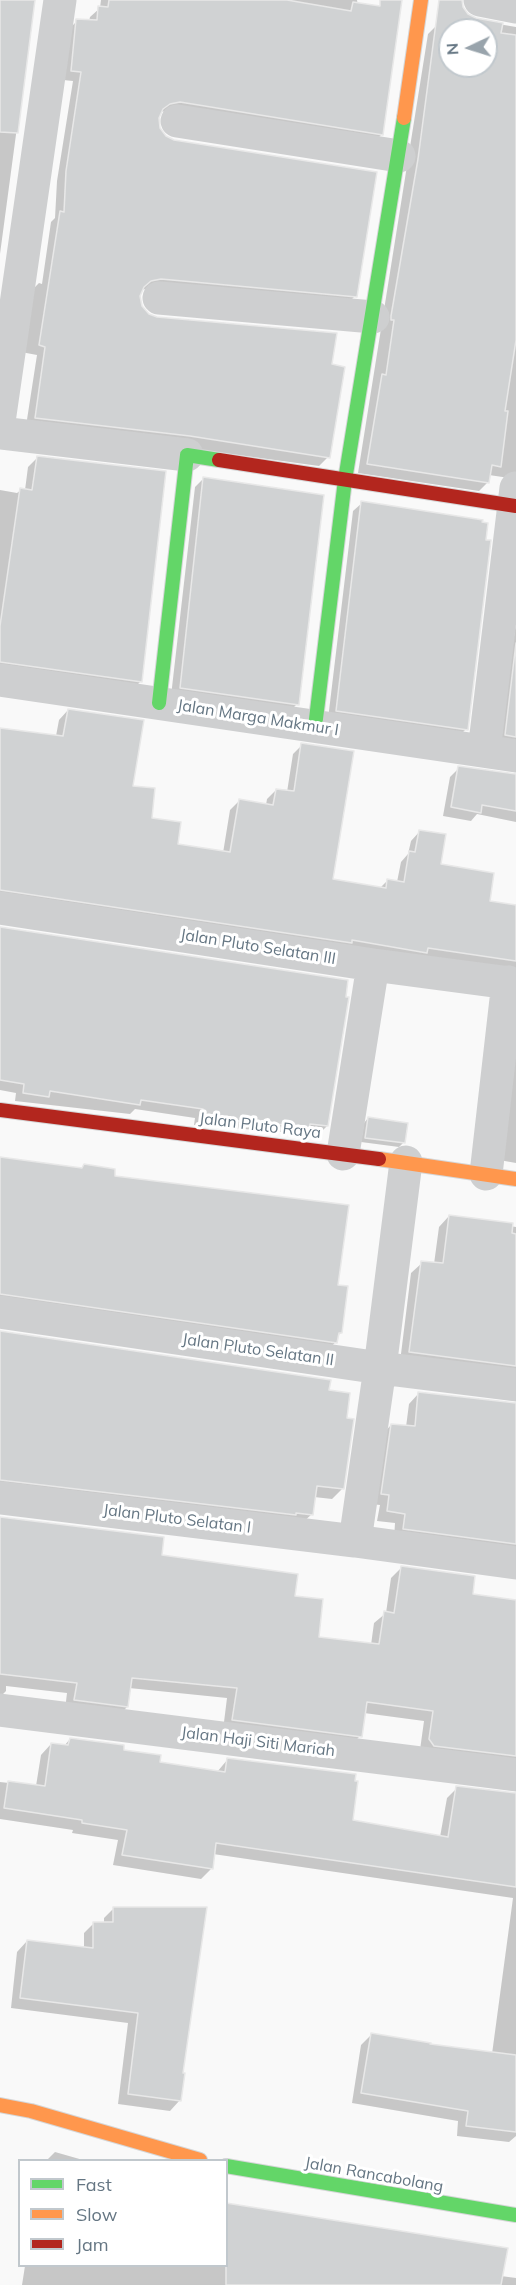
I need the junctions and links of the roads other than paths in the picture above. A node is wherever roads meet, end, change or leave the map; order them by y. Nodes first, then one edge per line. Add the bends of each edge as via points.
1 (60, 0) edge
2 (422, 0) edge
3 (480, 0) edge
4 (516, 7) edge
5 (177, 121) dead end
6 (399, 156) junction
7 (159, 298) dead end
8 (373, 317) junction
9 (0, 415) edge
10 (0, 433) edge
11 (187, 455) junction
12 (345, 480) junction
13 (515, 500) edge
14 (0, 680) edge
15 (159, 703) junction
16 (315, 727) junction
17 (484, 751) junction
18 (516, 756) edge
19 (0, 908) edge
20 (374, 965) junction
21 (512, 983) edge
22 (0, 1110) edge
23 (343, 1154) junction
24 (406, 1162) junction
25 (501, 1177) edge
26 (0, 1312) edge
27 (380, 1368) junction
28 (516, 1385) edge
29 (0, 1498) edge
30 (355, 1540) junction
31 (516, 1563) edge
32 (0, 1710) edge
33 (516, 1775) edge
34 (0, 2105) edge
35 (197, 2159) edge
36 (228, 2166) edge
37 (516, 2215) edge

1 - 9 street
2 - 6 street
3 - 4 street
5 - 6 street
6 - 8 street
7 - 8 street
8 - 12 street
10 - 11 street
11 - 12 street
11 - 15 street
12 - 13 street
12 - 16 street
13 - 17 street
14 - 15 street, Jalan Marga Makmur I
15 - 16 street, Jalan Marga Makmur I
16 - 17 street, Jalan Marga Makmur I
17 - 18 street, Jalan Marga Makmur I
19 - 20 street, Jalan Pluto Selatan III
20 - 21 street, Jalan Pluto Selatan III
20 - 23 street
21 - 25 street
22 - 23 street, Jalan Pluto Raya
23 - 24 street, Jalan Pluto Raya
24 - 25 street, Jalan Pluto Raya
24 - 27 street
26 - 27 street, Jalan Pluto Selatan II
27 - 28 street, Jalan Pluto Selatan II
27 - 30 street
29 - 30 street, Jalan Pluto Selatan I
30 - 31 street, Jalan Pluto Selatan I
32 - 33 street, Jalan Haji Siti Mariah
34 - 35 street
36 - 37 street, Jalan Rancabolang

